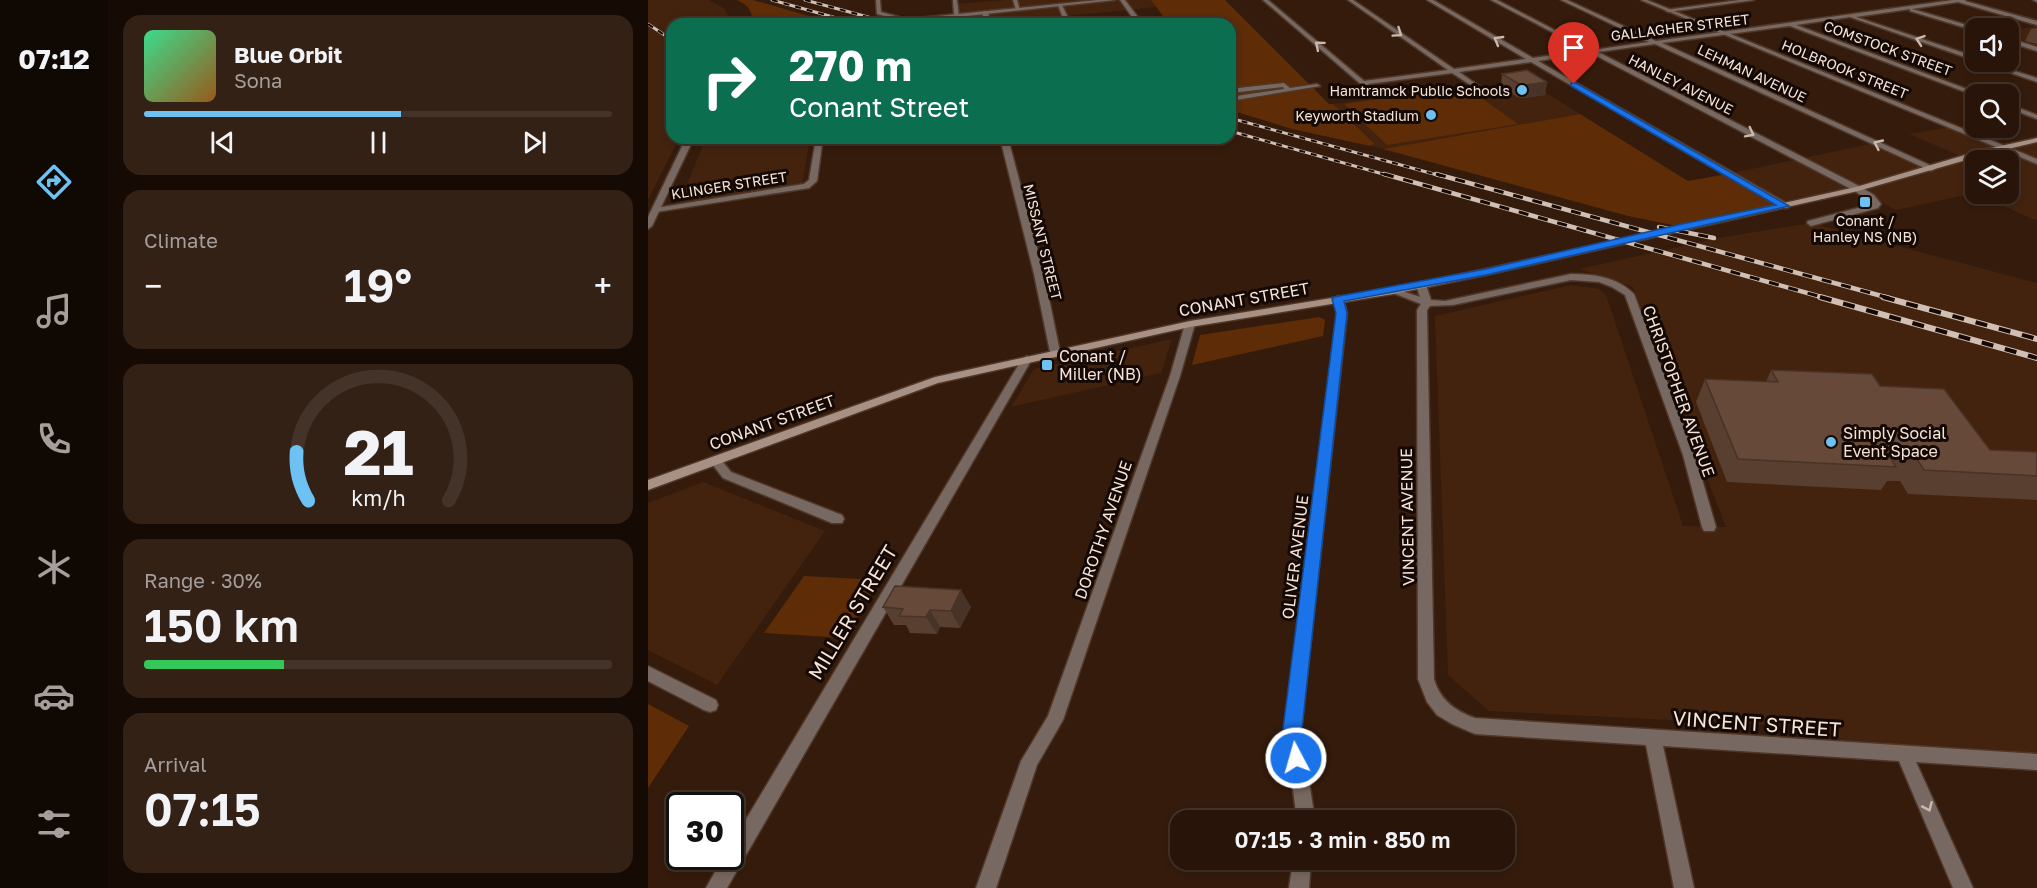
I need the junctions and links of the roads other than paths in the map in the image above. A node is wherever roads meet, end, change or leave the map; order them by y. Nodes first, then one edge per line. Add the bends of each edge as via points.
1 (878, 0) edge
2 (955, 0) edge
3 (1015, 0) edge
4 (1113, 0) edge
5 (1122, 0) edge
6 (1265, 0) edge
7 (1350, 0) edge
8 (1429, 0) edge
9 (1493, 0) edge
10 (1563, 0) edge
11 (1642, 0) edge
12 (1752, 0) edge
13 (1964, 0) edge
14 (1091, 1) edge
15 (1959, 1) edge
16 (1059, 5) junction
17 (1018, 9) junction
18 (1908, 9) junction
19 (1668, 10) junction
20 (985, 13) junction
21 (957, 15) junction
22 (1848, 16) junction
23 (899, 18) edge
24 (927, 18) edge
25 (986, 18) edge
26 (1065, 18) edge
27 (1136, 18) edge
28 (2037, 23) edge
29 (1791, 25) junction
30 (1965, 27) edge
31 (1724, 33) junction
32 (1654, 42) junction
33 (2019, 43) edge
34 (2037, 49) edge
35 (1590, 50) junction
36 (1965, 55) edge
37 (1531, 59) junction
38 (1453, 71) junction
39 (2013, 72) edge
40 (2037, 80) edge
41 (1363, 83) junction
42 (1317, 86) dead end
43 (1480, 89) dead end
44 (1236, 90) edge
45 (1289, 90) junction
46 (1965, 90) edge
47 (1379, 97) dead end
48 (1236, 98) edge
49 (2019, 110) edge
50 (2037, 117) edge
51 (2037, 140) edge
52 (687, 144) edge
53 (819, 144) edge
54 (1006, 144) edge
55 (2001, 148) junction
56 (2037, 162) edge
57 (1931, 169) junction
58 (1858, 189) junction
59 (1785, 206) junction
60 (656, 210) junction
61 (1811, 223) dead end
62 (648, 226) edge
63 (1421, 285) junction
64 (1393, 291) junction
65 (1338, 299) junction
66 (1427, 303) junction
67 (1190, 324) junction
68 (1055, 352) junction
69 (1027, 359) junction
70 (715, 460) junction
71 (648, 485) edge
72 (837, 519) dead end
73 (1708, 527) dead end
74 (648, 673) edge
75 (710, 705) dead end
76 (1475, 726) joint
77 (1653, 738) junction
78 (1904, 754) junction
79 (2037, 762) edge
80 (1305, 810) edge
81 (1301, 870) edge
82 (716, 888) edge
83 (986, 888) edge
84 (1299, 888) edge
85 (1684, 888) edge
86 (1963, 888) edge

1 - 23 street via 879,13
2 - 21 street
3 - 17 street
4 - 14 street
5 - 27 street
41 -> 6 street
7 -> 38 street
37 -> 8 street
9 - 35 street, HANLEY AVENUE
10 - 32 street, LEHMAN AVENUE
11 - 19 street, HOLBROOK STREET
12 - 19 street
13 - 15 street, GALLAGHER STREET
14 - 16 street
15 - 18 street, GALLAGHER STREET
15 - 28 street
16 - 17 street
16 - 26 street
17 - 20 street
18 - 22 street, GALLAGHER STREET
18 - 30 street
19 - 31 street, HOLBROOK STREET
20 - 21 street
20 - 25 street
21 - 24 street
22 - 29 street, GALLAGHER STREET
36 -> 22 street
29 - 31 street, GALLAGHER STREET
29 - 46 street, COMSTOCK STREET
31 - 32 street, GALLAGHER STREET
31 - 55 street, HOLBROOK STREET
32 - 35 street, GALLAGHER STREET
57 -> 32 street, LEHMAN AVENUE
33 - 34 street
35 - 37 street, GALLAGHER STREET
35 -> 58 street, HANLEY AVENUE
37 - 38 street, GALLAGHER STREET
37 - 59 street
38 - 41 street, GALLAGHER STREET
38 - 43 street
39 - 40 street
41 - 47 street
42 - 45 street
44 - 45 street via 1284,85
45 - 48 street
49 - 50 street
51 - 55 main road, CONANT STREET
52 - 60 street
53 - 60 street, KLINGER STREET via 813,181 806,186
54 - 68 street, MISSANT STREET
55 - 56 street, HOLBROOK STREET
55 - 57 main road, CONANT STREET
57 - 58 main road, CONANT STREET
58 - 59 main road, CONANT STREET
58 - 61 street via 1877,204
59 - 63 main road, CONANT STREET
60 - 62 street
63 - 64 main road, CONANT STREET
63 - 66 street, VINCENT AVENUE
64 - 65 main road, CONANT STREET
64 - 66 street, CHRISTOPHER AVENUE
65 - 67 main road, CONANT STREET
65 - 80 street, OLIVER AVENUE via 1342,313 1293,729
66 - 73 street, CHRISTOPHER AVENUE via 1445,304 1571,276 1600,279 1623,289 1629,294 1689,455
66 - 76 street, VINCENT AVENUE via 1422,310 1426,679 1431,697 1441,710
67 - 68 main road, CONANT STREET
67 - 83 street, DOROTHY AVENUE via 1055,720 1030,761
68 - 69 main road, CONANT STREET
69 - 70 main road, CONANT STREET via 935,380
69 - 82 street, MILLER STREET
70 - 71 main road, CONANT STREET
70 - 72 street via 728,475
74 - 75 street
76 - 77 street, VINCENT STREET
77 - 78 street, VINCENT STREET
77 - 85 street
78 - 79 street, VINCENT STREET
78 -> 86 street
81 - 84 street

